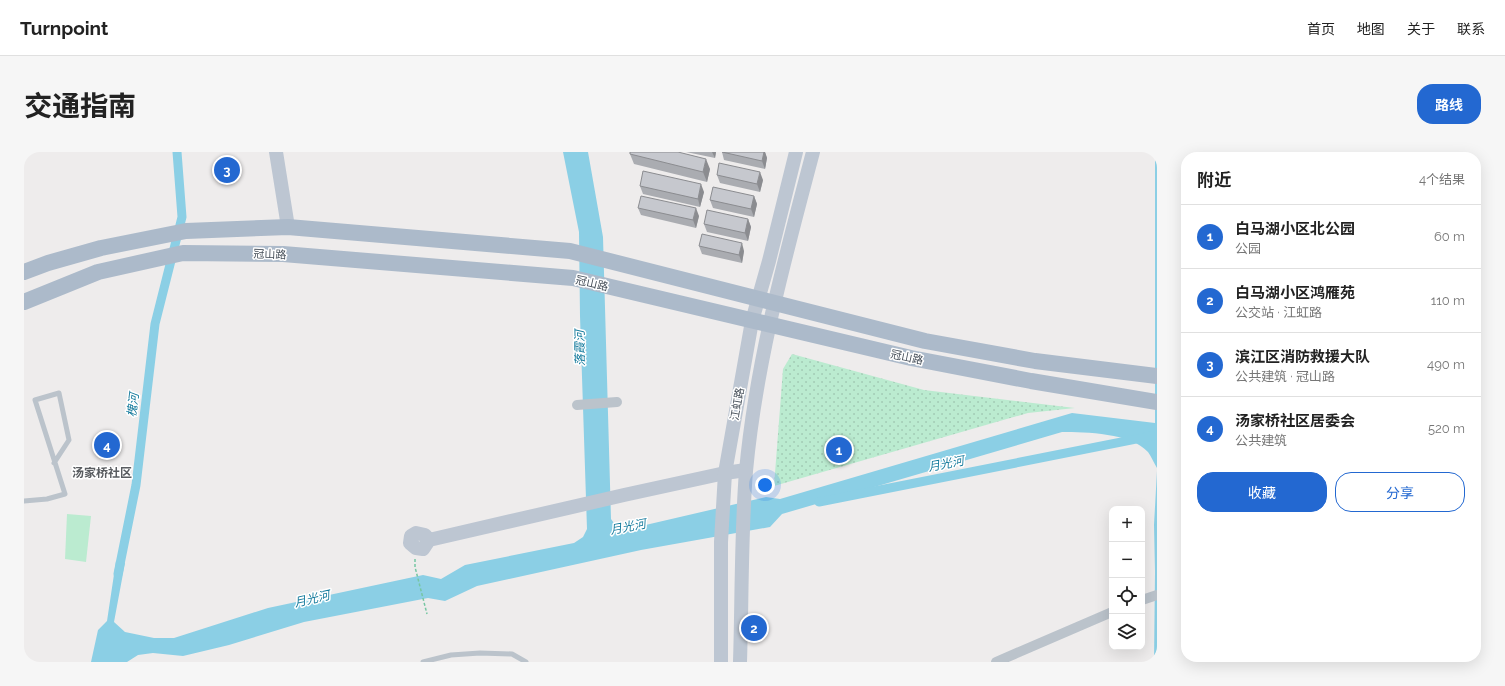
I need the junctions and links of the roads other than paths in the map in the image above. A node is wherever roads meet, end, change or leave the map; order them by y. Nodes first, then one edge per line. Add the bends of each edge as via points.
1 (276, 152) edge
2 (796, 152) edge
3 (813, 152) edge
4 (288, 227) junction
5 (24, 272) edge
6 (766, 301) junction
7 (24, 302) edge
8 (752, 321) junction
9 (768, 325) junction
10 (1155, 376) edge
11 (1155, 401) edge
12 (617, 402) dead end
13 (577, 405) dead end
14 (54, 463) junction
15 (746, 470) junction
16 (725, 473) junction
17 (24, 501) edge
18 (429, 540) dead end
19 (1109, 613) edge
20 (432, 661) edge
21 (423, 662) edge
22 (526, 662) edge
23 (721, 662) edge
24 (740, 662) edge
25 (996, 662) edge

1 - 4 main road
2 - 6 main road, 江虹路
3 - 6 main road, 江虹路
4 - 5 main road, 冠山路 via 186,231 100,248
4 - 6 main road, 冠山路 via 570,251
6 - 8 main road, 江虹路
6 - 9 main road, 江虹路
6 - 10 main road, 冠山路 via 925,341 1035,361
7 - 8 main road, 冠山路 via 98,272 183,253 283,254 573,278
8 - 9 main road, 冠山路
8 - 16 main road, 江虹路
9 - 11 main road, 冠山路 via 911,358
9 - 15 main road, 江虹路
12 - 13 street
14 - 14 lane via 35,400 59,393 69,440
14 - 17 lane via 65,494
15 - 16 main road
15 - 24 main road, 江虹路
16 - 18 main road
16 - 23 main road, 江虹路 via 722,497
19 - 25 street
20 - 21 lane
20 - 22 lane via 450,655 480,653 512,654

